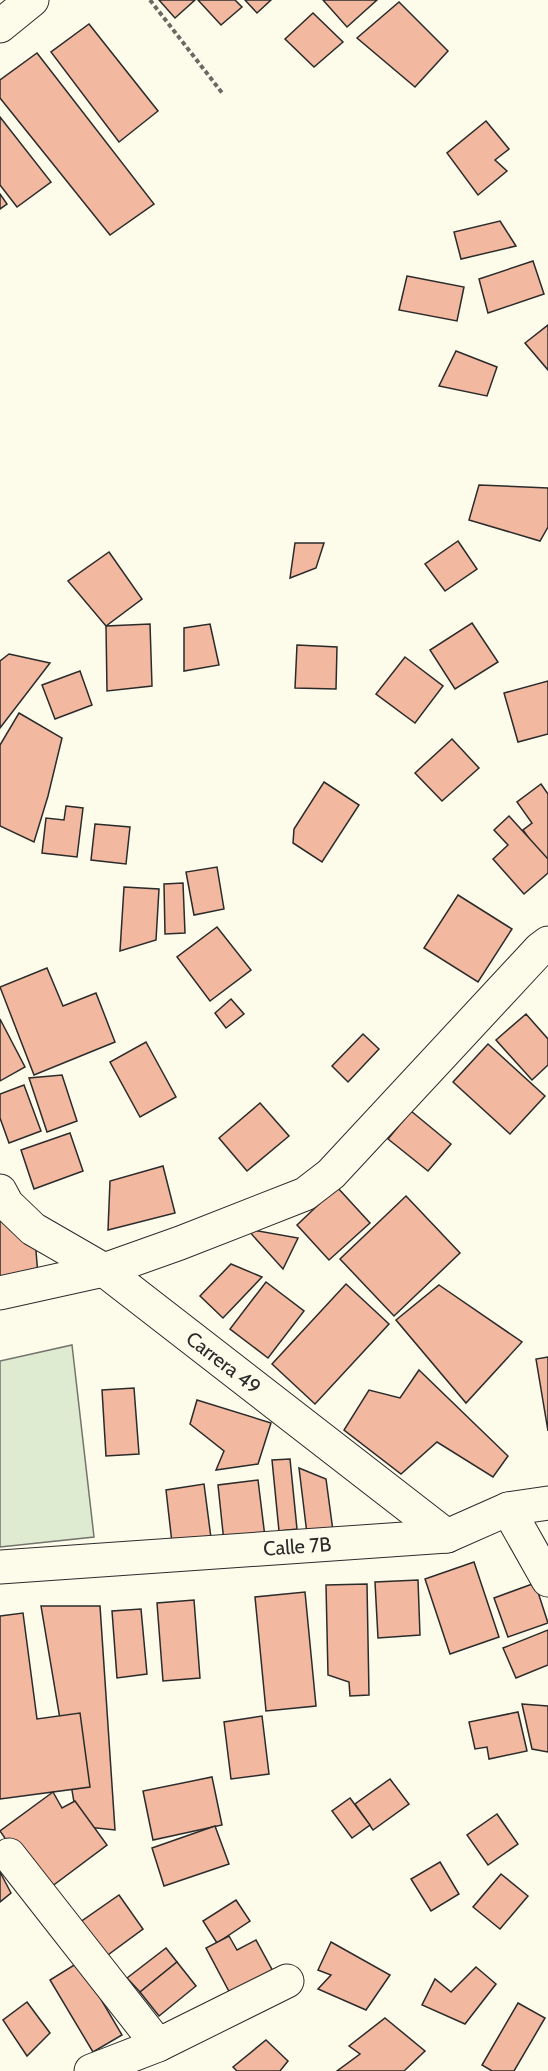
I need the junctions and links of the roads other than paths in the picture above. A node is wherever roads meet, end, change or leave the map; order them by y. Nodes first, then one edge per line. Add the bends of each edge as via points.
1 (32, 0) edge
2 (0, 26) edge
3 (548, 943) edge
4 (0, 1191) edge
5 (104, 1270) junction
6 (0, 1293) edge
7 (548, 1503) edge
8 (508, 1509) junction
9 (447, 1536) junction
10 (0, 1567) edge
11 (548, 1580) edge
12 (9, 1855) dead end
13 (288, 1981) dead end
14 (158, 2045) junction
15 (91, 2071) edge

1 - 2 street
3 - 5 street via 332,1174 305,1194
4 - 5 street, Carrera 49 via 7,1204 33,1229
5 - 6 street
5 - 9 street, Carrera 49
7 - 8 street, Calle 7B
8 - 9 street, Calle 7B
8 - 11 street
9 - 10 street, Calle 7B
12 - 14 street
13 - 14 street
14 - 15 street

